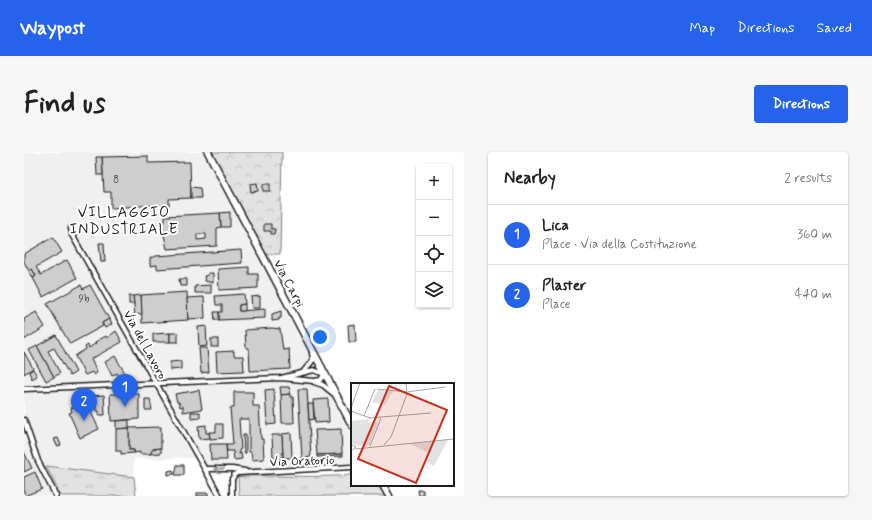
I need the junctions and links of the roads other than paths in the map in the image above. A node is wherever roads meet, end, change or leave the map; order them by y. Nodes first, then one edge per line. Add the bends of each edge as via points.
1 (208, 152) edge
2 (72, 228) dead end
3 (309, 345) junction
4 (304, 372) junction
5 (324, 374) junction
6 (281, 378) junction
7 (314, 381) junction
8 (156, 382) junction
9 (24, 389) edge
10 (336, 397) junction
11 (24, 420) edge
12 (351, 423) edge
13 (351, 468) edge
14 (232, 469) junction
15 (205, 470) junction
16 (253, 472) junction
17 (232, 480) junction
18 (384, 486) edge
19 (56, 496) edge
20 (220, 496) edge
21 (232, 496) edge
22 (389, 496) edge

1 - 3 main road, Via Carpi
2 - 8 street, Via del Lavoro via 72,235
3 - 4 street via 313,360
3 - 5 main road, Via Carpi
4 - 5 street via 317,370
4 - 6 street
5 - 7 street via 321,380
5 - 10 main road, Via Carpi
6 - 7 street
6 - 8 street
7 - 10 street via 323,385
8 - 9 street
8 - 15 street, Via del Lavoro
10 - 12 main road, Via Carpi
11 - 19 street via 38,461
13 - 16 street, Via Oratorio
14 -> 15 street, Via Oratorio
14 - 16 street, Via Oratorio
14 - 17 street
15 - 20 street
16 - 17 street, Via Oratorio via 237,473
17 - 21 street
18 - 22 main road

